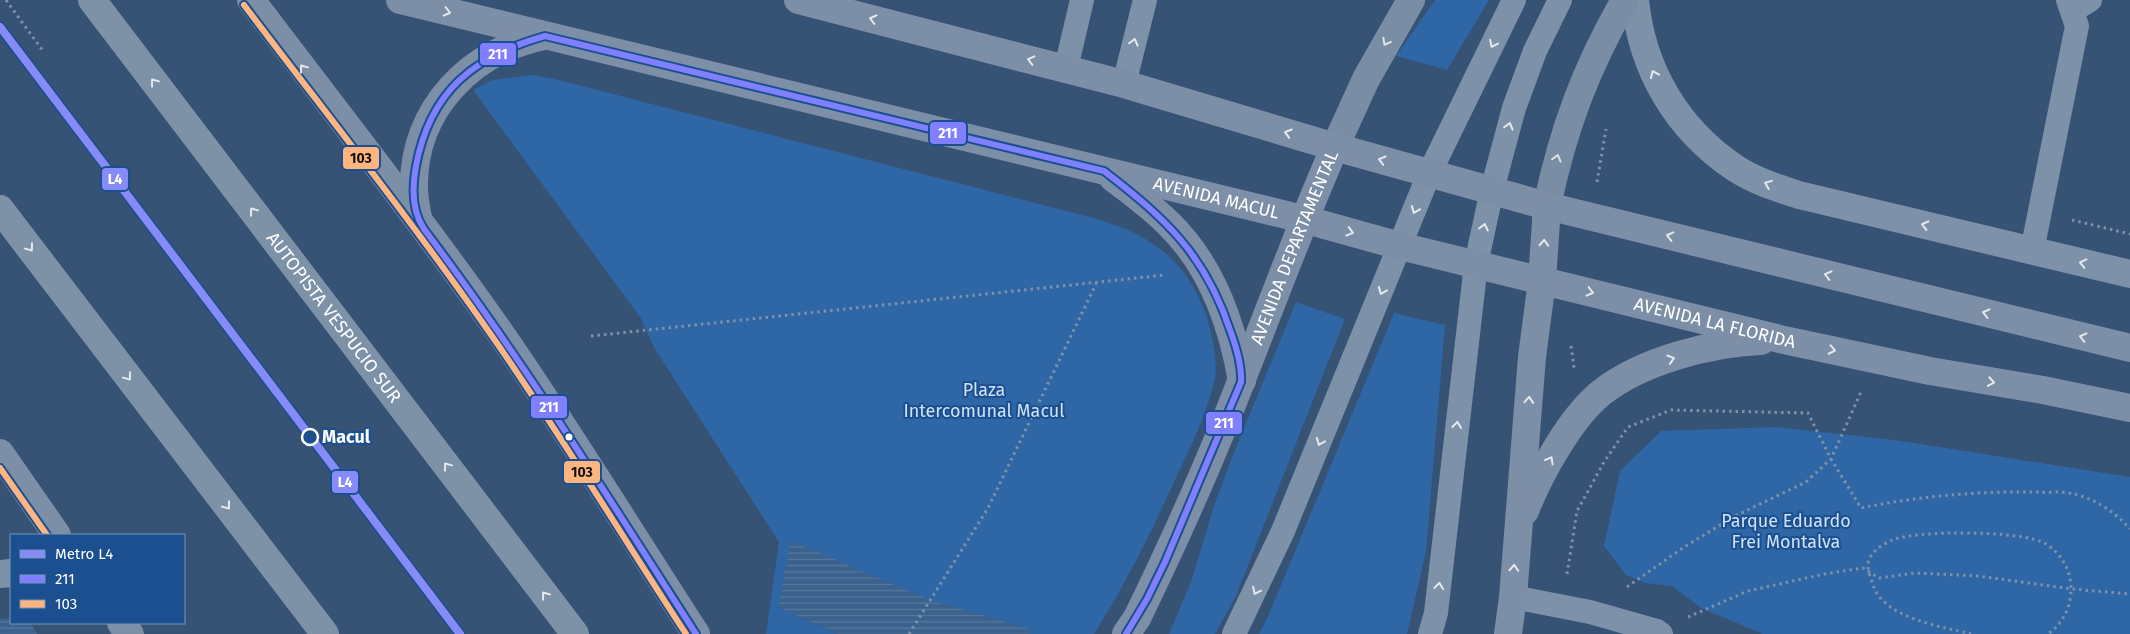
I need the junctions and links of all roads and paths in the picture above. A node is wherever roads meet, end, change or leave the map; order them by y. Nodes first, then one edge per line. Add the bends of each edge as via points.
1 (6, 0) edge
2 (92, 0) edge
3 (251, 0) edge
4 (400, 0) edge
5 (798, 0) edge
6 (1082, 0) edge
7 (1145, 0) edge
8 (1411, 0) edge
9 (1514, 0) edge
10 (1560, 0) edge
11 (1625, 0) edge
12 (1635, 0) edge
13 (2077, 4) edge
14 (545, 36) junction
15 (43, 51) dead end
16 (1066, 68) junction
17 (1124, 84) junction
18 (1335, 147) junction
19 (1104, 171) junction
20 (1429, 174) junction
21 (1492, 190) junction
22 (1546, 206) junction
23 (0, 209) edge
24 (2040, 213) junction
25 (418, 218) junction
26 (1303, 219) junction
27 (2130, 234) edge
28 (1400, 246) junction
29 (2032, 251) junction
30 (1476, 264) junction
31 (2130, 274) edge
32 (1542, 281) junction
33 (1096, 284) junction
34 (1213, 284) junction
35 (591, 336) dead end
36 (1784, 340) junction
37 (2130, 348) edge
38 (1876, 359) junction
39 (1242, 381) junction
40 (2130, 408) edge
41 (0, 454) edge
42 (1831, 459) junction
43 (2130, 529) edge
44 (56, 534) edge
45 (1516, 536) junction
46 (1869, 571) junction
47 (2072, 589) junction
48 (2130, 594) edge
49 (1513, 598) junction
50 (1562, 606) junction
51 (1590, 612) junction
52 (1659, 632) edge
53 (325, 634) edge
54 (575, 634) edge
55 (696, 634) edge
56 (909, 634) edge
57 (1126, 634) edge
58 (1234, 634) edge
59 (1430, 634) edge
60 (1508, 634) edge
61 (1971, 634) edge
62 (2048, 634) edge

1 - 15 path
54 -> 2 highway, AUTOPISTA VESPUCIO SUR
25 -> 3 main road
4 -> 14 main road, AVENIDA MACUL
16 -> 5 main road
6 - 16 lane
17 -> 7 lane
8 -> 18 main road, AVENIDA DEPARTAMENTAL via 1366,79
9 -> 20 lane
21 -> 10 lane via 1514,108
22 -> 11 main road via 1557,159 1587,71
29 -> 12 street via 1799,195 1737,169 1708,148 1683,122 1658,85 1644,49
13 - 24 lane via 2077,26
14 - 19 main road, AVENIDA MACUL
14 - 25 main road via 520,41 475,64 440,101 426,128 417,157 414,187
16 - 17 main road
18 -> 17 main road
20 -> 18 main road
18 - 26 main road, AVENIDA DEPARTAMENTAL
19 - 26 main road, AVENIDA MACUL
19 - 34 main road via 1170,224 1194,253
20 - 21 main road
20 -> 28 lane
21 - 22 main road
30 -> 21 lane
32 -> 22 main road
37 -> 22 main road
23 -> 53 highway
24 - 27 path
24 - 29 lane
25 - 55 main road via 568,433
26 -> 28 main road, AVENIDA LA FLORIDA
26 - 39 main road, AVENIDA DEPARTAMENTAL
28 - 30 main road, AVENIDA LA FLORIDA
28 -> 58 lane via 1284,532
31 -> 29 street
30 - 32 main road, AVENIDA LA FLORIDA
59 -> 30 lane via 1436,613
32 -> 36 main road, AVENIDA LA FLORIDA
45 -> 32 main road
33 - 34 path via 1185,273
33 - 35 path
33 - 56 path via 988,508
34 - 39 main road via 1227,315
36 -> 38 main road, AVENIDA LA FLORIDA
45 -> 36 main road via 1556,449 1600,394 1650,366 1703,350 1743,342
38 -> 40 main road, AVENIDA LA FLORIDA
38 - 42 path
39 - 57 main road, AVENIDA DEPARTAMENTAL via 1163,564
41 - 44 main road
42 - 43 path via 1861,508 1964,494 2069,492 2097,501 2120,517
42 - 50 path via 1808,413 1671,410 1628,427 1576,511
42 - 51 path via 1806,482 1736,515
49 -> 45 main road
46 - 47 path via 1879,578 1915,573 1978,576
46 - 47 path via 1872,554 1893,540 1943,534 2018,536 2046,543 2060,556
46 - 52 path via 1863,568 1824,574 1748,591
46 - 61 path via 1873,588 1884,603 1912,619
47 - 48 path
47 - 62 path via 2062,621
49 - 50 lane
49 - 60 main road
50 - 51 lane
51 - 52 lane

